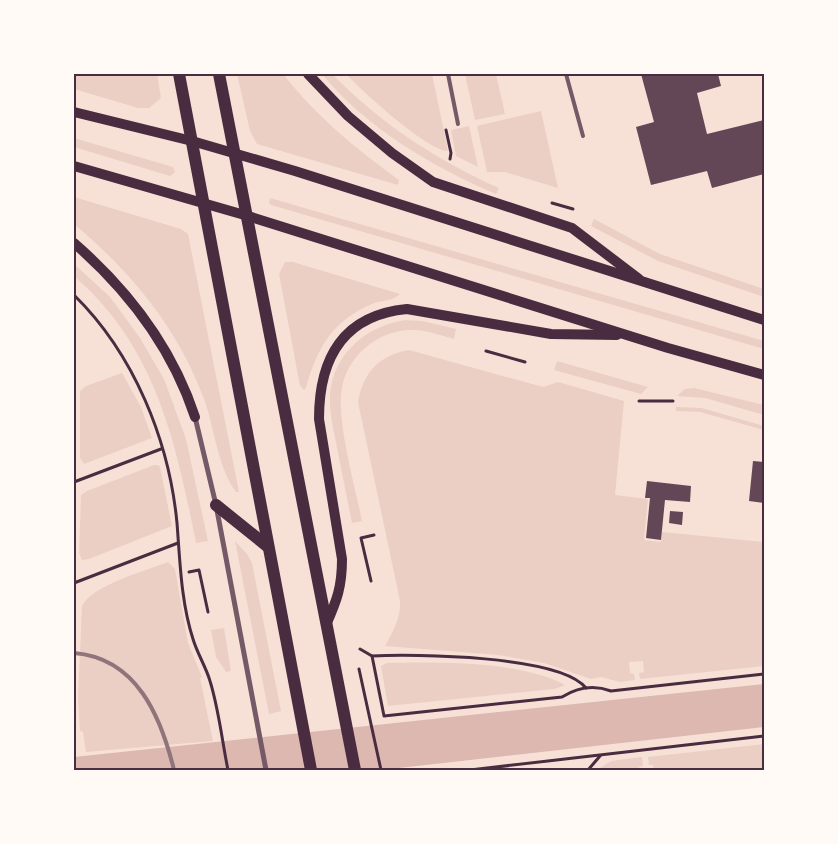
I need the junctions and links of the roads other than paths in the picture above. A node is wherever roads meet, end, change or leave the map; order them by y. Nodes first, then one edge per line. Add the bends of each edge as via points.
1 (179, 74) edge
2 (219, 74) edge
3 (308, 74) edge
4 (448, 74) edge
5 (566, 74) edge
6 (74, 112) edge
7 (458, 124) dead end
8 (583, 136) dead end
9 (192, 141) junction
10 (236, 154) junction
11 (74, 166) edge
12 (203, 203) junction
13 (248, 216) junction
14 (74, 243) edge
15 (646, 284) junction
16 (764, 320) edge
17 (629, 336) junction
18 (764, 375) edge
19 (195, 417) joint
20 (216, 505) junction
21 (268, 546) junction
22 (325, 626) junction
23 (266, 770) edge
24 (311, 770) edge
25 (354, 770) edge

1 - 9 main road
2 - 10 main road
3 - 15 main road via 348,116 392,154 433,182 572,228
4 - 7 lane
5 - 8 lane
6 - 9 main road
9 - 10 main road
9 - 12 main road
10 - 13 main road
10 - 15 main road
11 - 12 main road
12 - 13 main road
12 - 21 main road
13 - 17 main road
13 - 22 main road
14 - 19 main road via 104,270 140,312 177,371
15 - 16 main road
17 - 18 main road
17 - 22 main road via 551,334 407,309 372,318 348,332 340,340 323,373 319,404 342,559 339,597
19 - 20 street
20 - 21 main road
20 - 23 street
21 - 24 main road
22 - 25 main road

